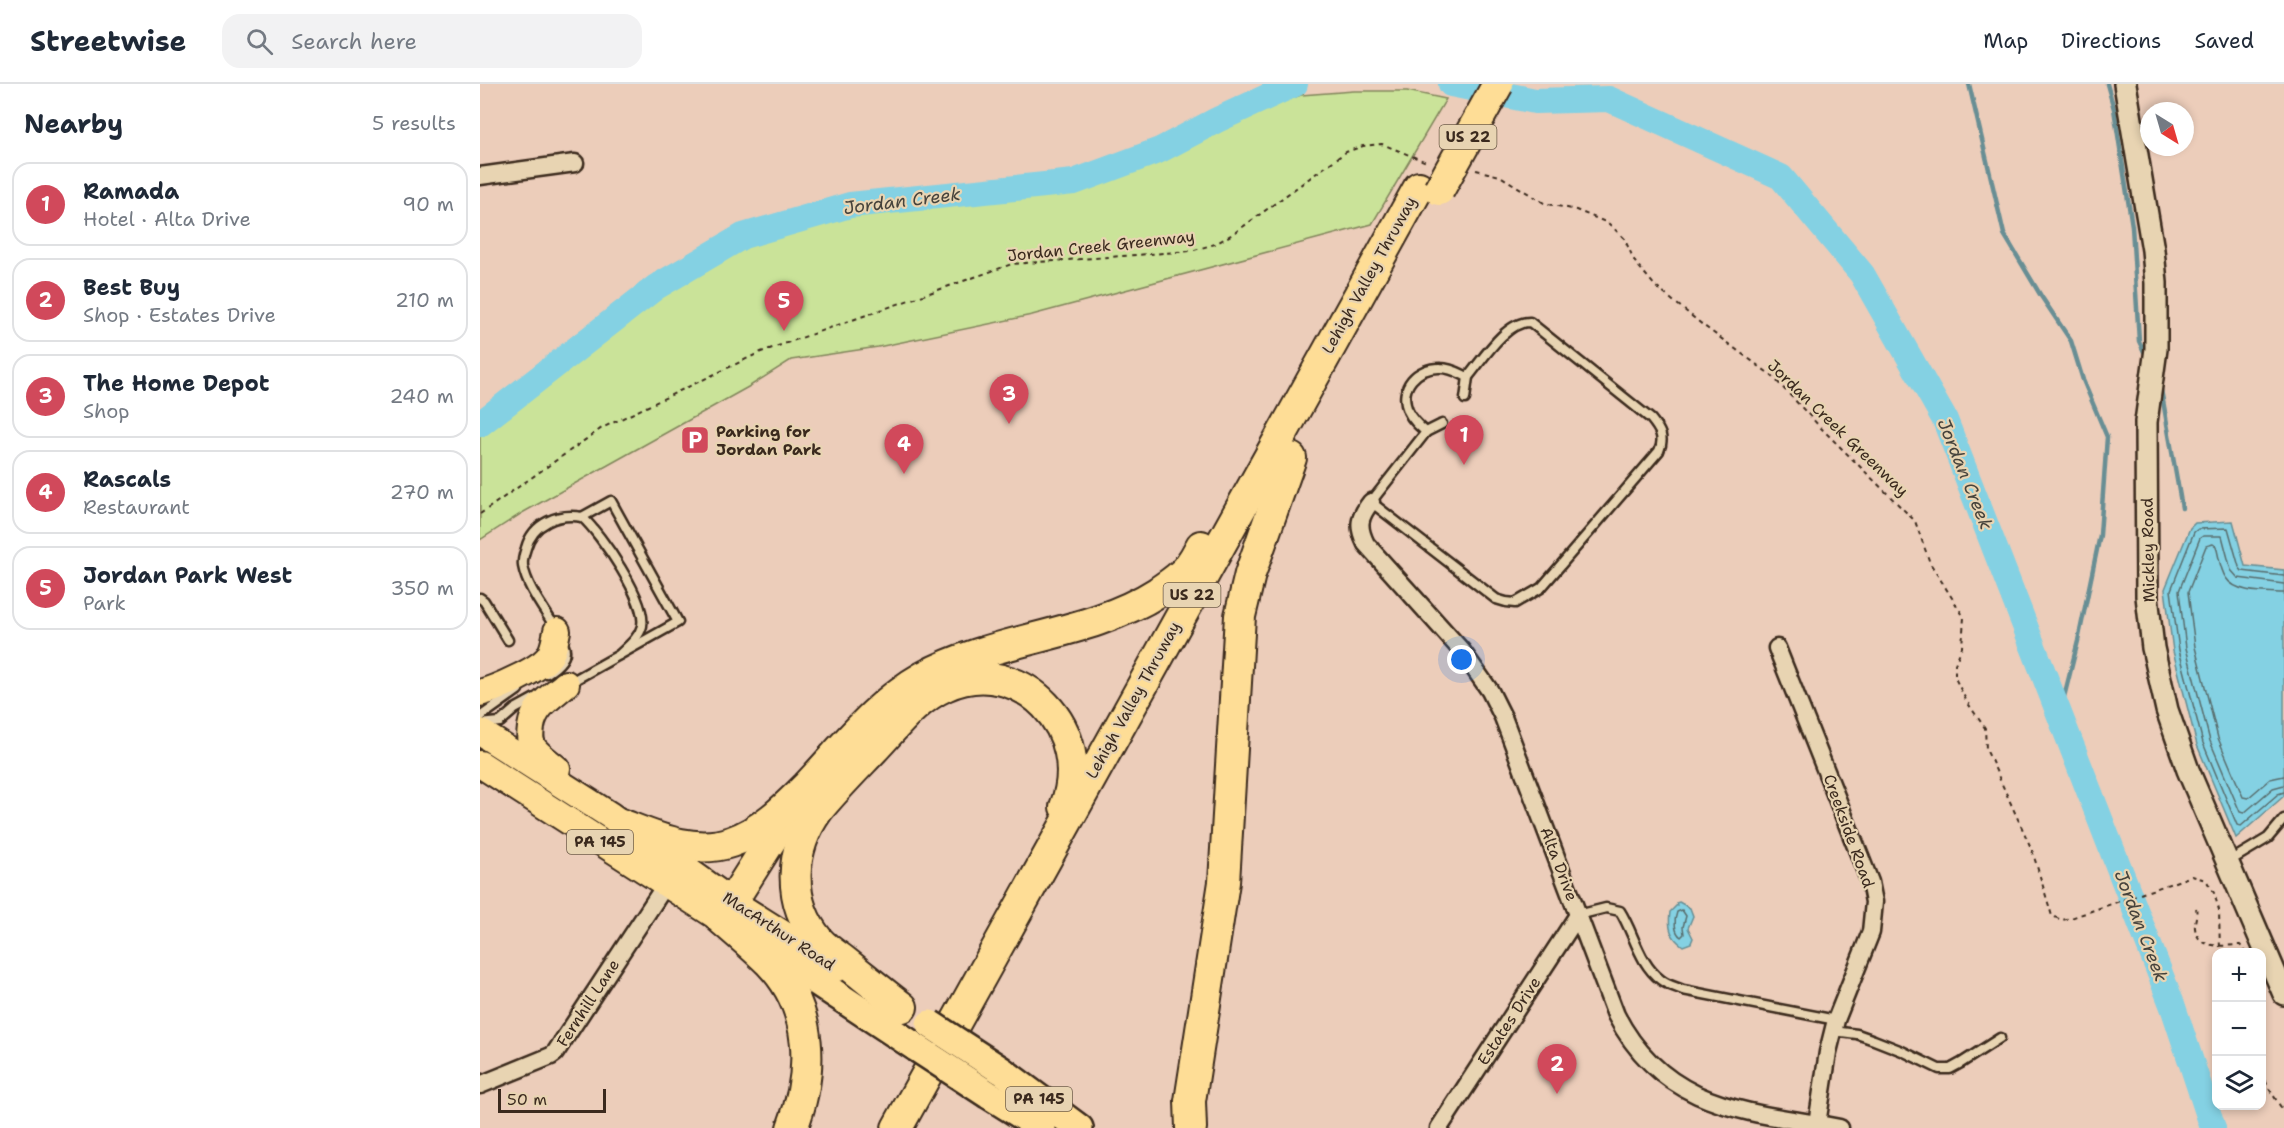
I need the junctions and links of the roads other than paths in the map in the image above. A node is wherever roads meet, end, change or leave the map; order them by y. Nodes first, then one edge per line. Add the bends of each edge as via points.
1 (1476, 84) edge
2 (1498, 84) edge
3 (2124, 84) edge
4 (575, 163) dead end
5 (480, 176) edge
6 (1430, 180) junction
7 (1344, 321) junction
8 (1468, 377) junction
9 (1465, 399) dead end
10 (1442, 424) dead end
11 (1426, 432) junction
12 (1291, 458) junction
13 (1371, 502) junction
14 (582, 517) junction
15 (480, 598) edge
16 (557, 631) junction
17 (507, 640) dead end
18 (1777, 648) dead end
19 (620, 655) junction
20 (539, 678) dead end
21 (566, 684) junction
22 (522, 688) dead end
23 (480, 693) edge
24 (480, 717) edge
25 (480, 724) edge
26 (480, 732) edge
27 (480, 764) edge
28 (786, 807) junction
29 (2284, 819) edge
30 (616, 820) junction
31 (2227, 862) junction
32 (1039, 870) junction
33 (666, 884) junction
34 (726, 910) junction
35 (1578, 915) junction
36 (2284, 994) edge
37 (902, 1007) junction
38 (1835, 1026) junction
39 (2000, 1038) dead end
40 (480, 1085) edge
41 (1816, 1124) junction
42 (1038, 1126) edge
43 (792, 1128) edge
44 (897, 1128) edge
45 (920, 1128) edge
46 (1079, 1128) edge
47 (1191, 1128) edge
48 (1439, 1128) edge
49 (1840, 1128) edge

1 - 6 highway, Lehigh Valley Thruway / US 22
2 - 6 highway, Lehigh Valley Thruway / US 22, bridge
3 - 31 street, Mickley Road via 2156,283 2156,349 2146,422 2147,596 2159,679 2177,740
4 - 5 street
6 - 7 highway, Lehigh Valley Thruway / US 22
6 - 12 highway, Lehigh Valley Thruway / US 22
7 - 28 highway via 1186,570 1158,592 1124,610 971,657 923,677 884,705
7 - 32 highway, Lehigh Valley Thruway / US 22
8 - 9 lane
8 - 11 lane via 1432,368 1410,381 1405,394 1408,411
8 - 13 lane via 1507,330 1530,322 1651,419 1662,436 1662,444 1554,575 1515,603 1496,598
10 - 11 lane
11 - 13 lane
12 - 45 highway, Lehigh Valley Thruway / US 22
12 - 47 highway via 1250,574 1240,616 1224,882 1190,1101
13 - 35 street, Alta Drive via 1360,518 1360,532 1375,556 1462,651 1490,691
14 - 16 lane via 547,521 534,531 523,558 531,585
14 - 19 lane via 603,538 640,606 640,634
14 - 19 lane via 611,501 678,622
15 - 17 lane
16 - 20 lane via 566,649 564,656 557,668
16 - 23 main road via 550,656 543,663
18 - 38 street, Creekside Road via 1856,844 1874,902 1871,932
19 - 21 lane
21 - 25 lane via 549,690 500,722
21 - 30 main road via 533,714 530,740 534,749
22 - 24 lane
26 - 30 main road, MacArthur Road / PA 145
27 - 33 main road, MacArthur Road / PA 145
28 - 30 highway via 750,833 716,846 677,844
28 - 34 highway via 771,840
29 - 31 lane via 2268,838
30 - 34 main road, MacArthur Road / PA 145
31 - 36 street, Mickley Road
32 - 37 highway via 1071,793 1072,760 1063,730 1044,705 1012,682 983,677 943,687 910,711 826,800 806,829 795,862 798,897 820,942
32 - 44 highway, Lehigh Valley Thruway / US 22
33 - 34 main road, MacArthur Road / PA 145
33 - 40 street, Fernhill Lane via 555,1053
34 - 37 main road, MacArthur Road / PA 145
34 - 42 highway, MacArthur Road / PA 145, bridge via 826,986
34 - 43 highway via 771,963 797,1008 807,1045 808,1070
35 - 38 lane via 1606,908 1620,911 1646,965 1662,981 1683,990
35 - 41 street, Alta Drive via 1616,1015 1655,1068 1695,1095 1724,1106
35 - 48 street, Estates Drive
37 - 46 highway, MacArthur Road / PA 145, bridge via 1002,1071
38 - 39 lane via 1939,1069 1950,1069
38 - 41 street, Creekside Road
41 - 49 street, Alta Drive

